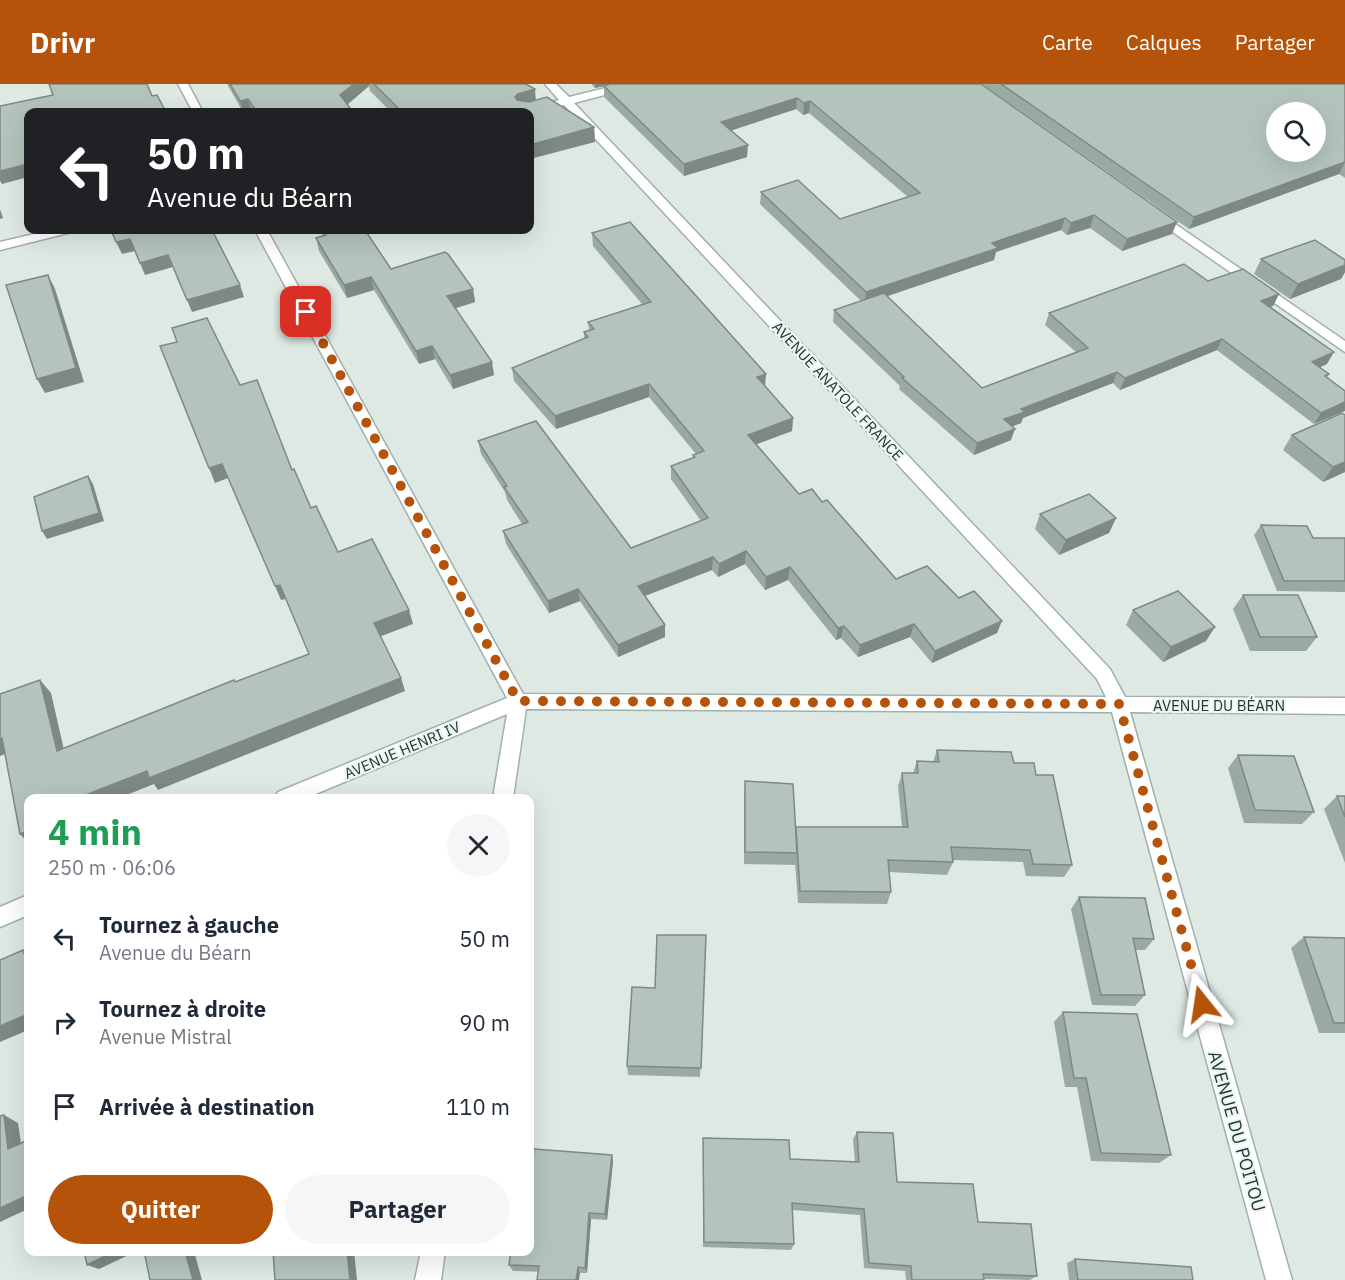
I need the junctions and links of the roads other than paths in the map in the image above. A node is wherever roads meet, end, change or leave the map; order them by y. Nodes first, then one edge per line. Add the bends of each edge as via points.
1 (183, 84) edge
2 (550, 84) edge
3 (635, 84) edge
4 (567, 102) junction
5 (196, 108) edge
6 (534, 110) edge
7 (1146, 207) edge
8 (48, 234) edge
9 (263, 234) edge
10 (0, 246) edge
11 (1343, 345) edge
12 (518, 701) junction
13 (1119, 704) junction
14 (1345, 706) edge
15 (295, 794) edge
16 (504, 794) edge
17 (24, 907) edge
18 (0, 917) edge
19 (432, 1256) edge
20 (428, 1280) edge
21 (1279, 1280) edge

1 - 5 street
2 - 4 street, AVENUE ANATOLE FRANCE
3 - 4 street
4 - 6 street
4 - 13 street, AVENUE ANATOLE FRANCE via 1104,674
7 - 11 street
8 - 10 street
9 - 12 street
12 - 13 street, AVENUE DU BÉARN
12 - 15 street, AVENUE HENRI IV
12 - 16 street
13 - 14 street, AVENUE DU BÉARN
13 - 21 street, AVENUE DU POITOU
17 - 18 street
19 - 20 street

